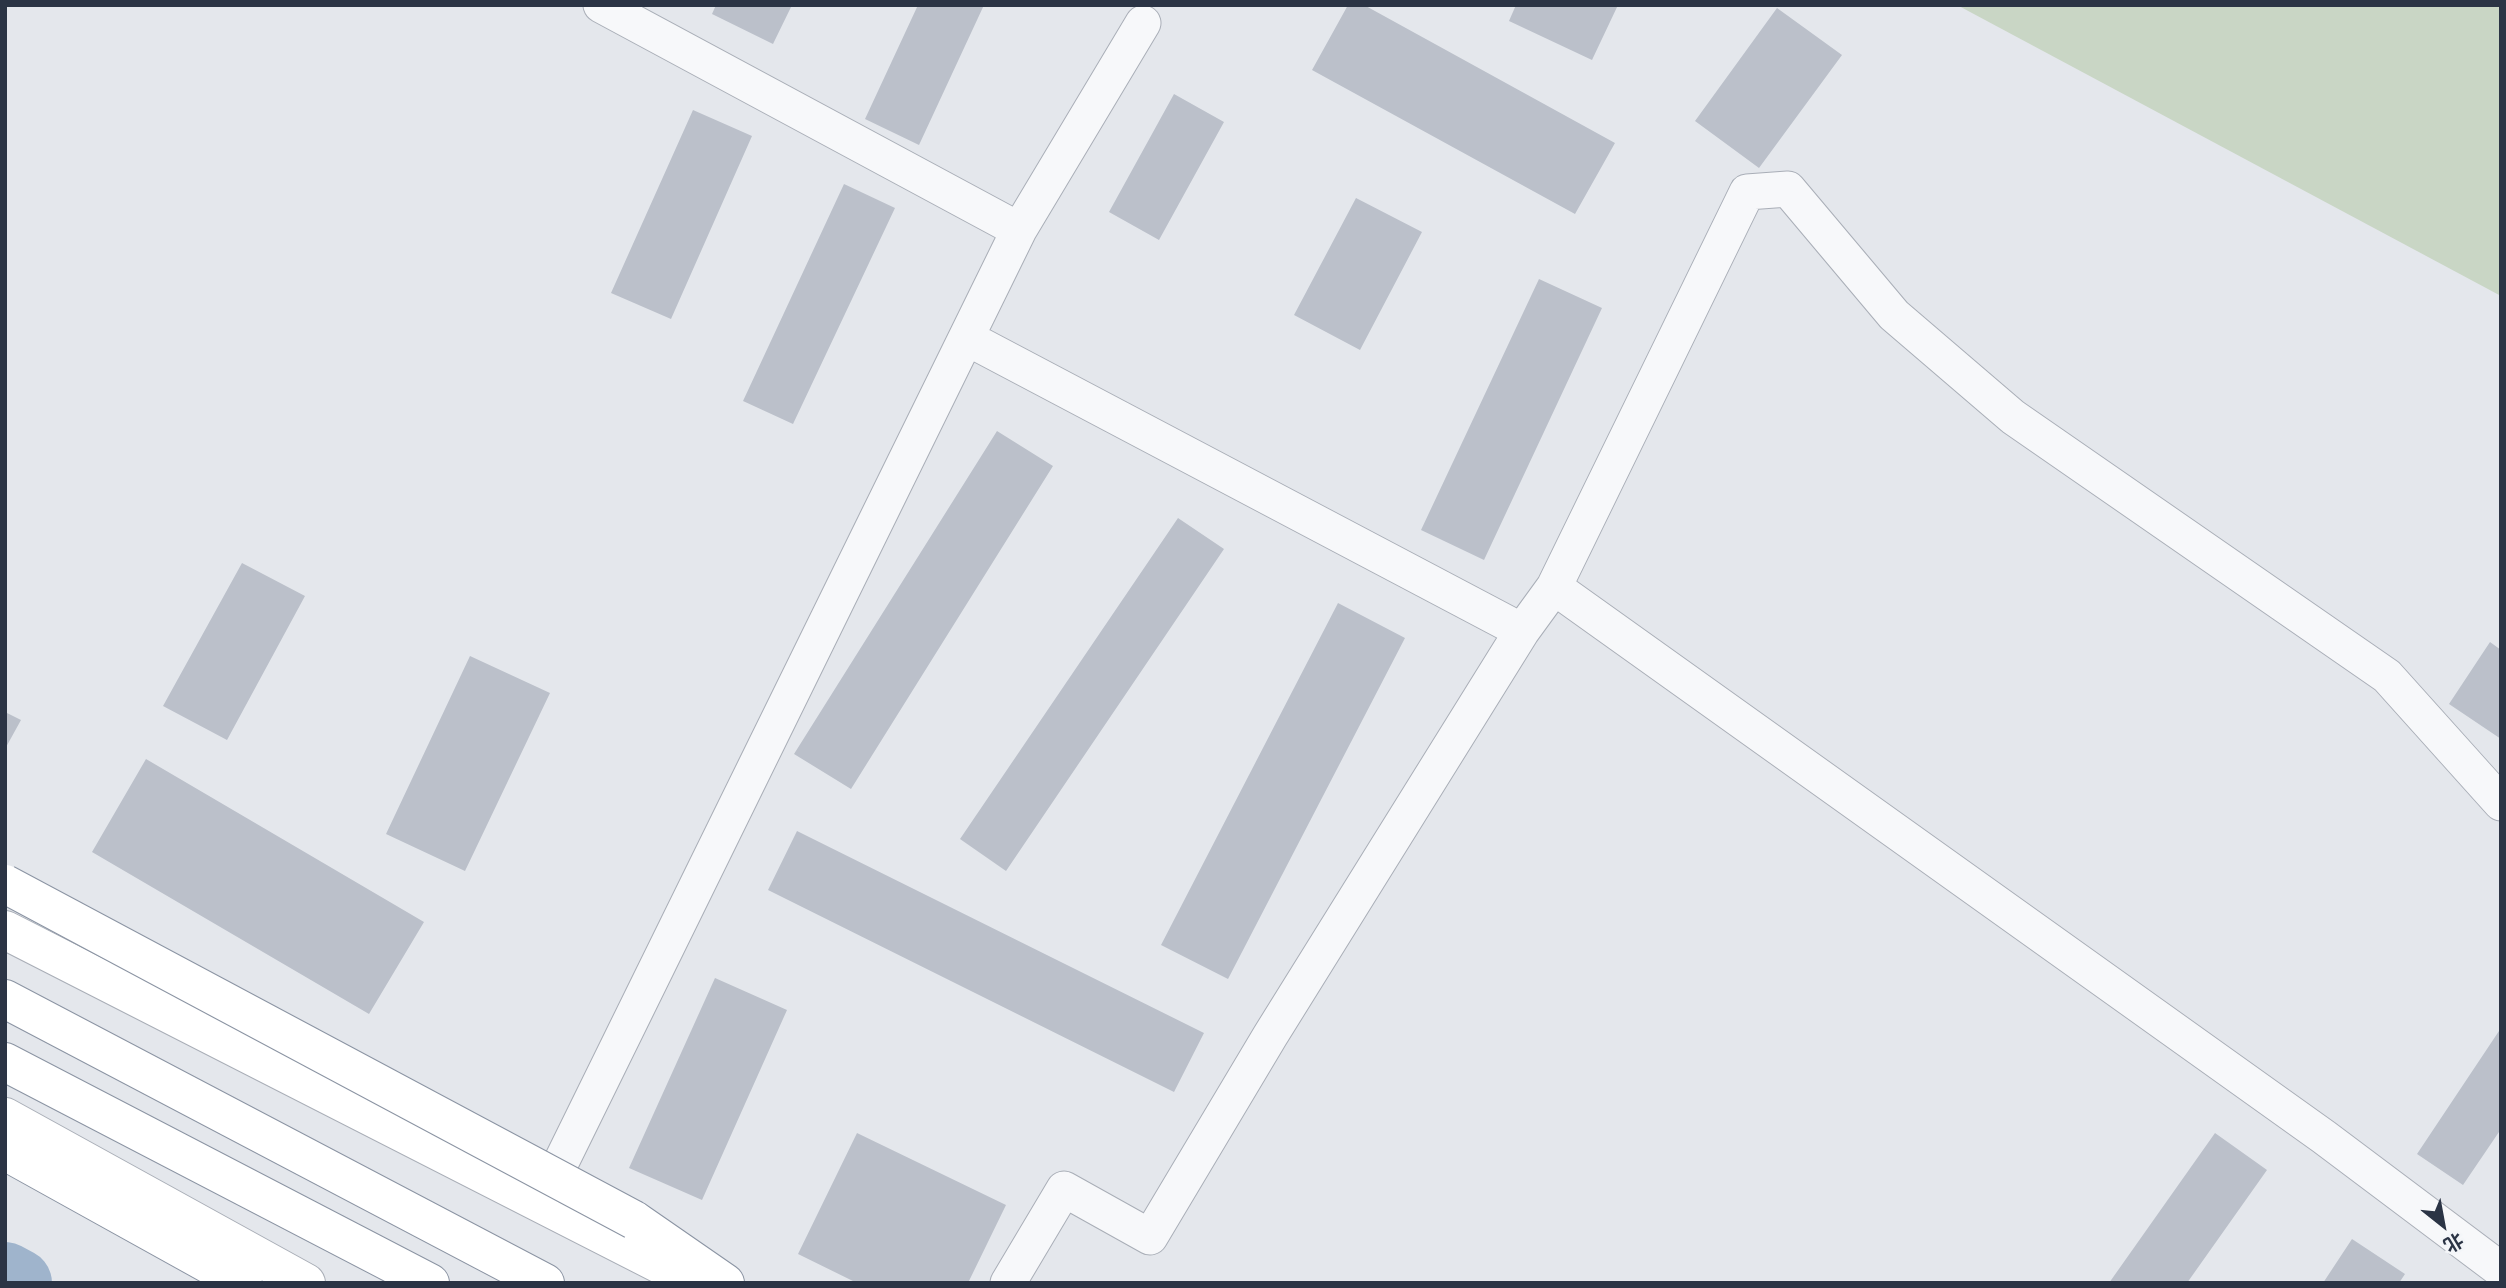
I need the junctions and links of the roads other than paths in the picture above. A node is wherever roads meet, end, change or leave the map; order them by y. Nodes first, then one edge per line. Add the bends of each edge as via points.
1 (601, 5) edge
2 (1143, 23) dead end
3 (1019, 230) junction
4 (967, 338) junction
5 (1554, 587) junction
6 (1522, 631) junction
7 (2501, 803) edge
8 (5, 884) edge
9 (5, 930) edge
10 (5, 999) edge
11 (5, 1062) edge
12 (5, 1117) edge
13 (5, 1151) edge
14 (541, 1203) junction
15 (2501, 1270) edge
16 (243, 1283) edge
17 (306, 1283) edge
18 (430, 1283) edge
19 (545, 1283) edge
20 (697, 1283) edge
21 (724, 1283) edge
22 (1008, 1283) edge

1 - 3 street
2 - 3 street
3 - 4 street
4 - 6 street
4 - 14 street
5 - 6 street
5 - 7 street via 1747,192 1788,189 1894,315 2013,417 2387,676
5 - 15 street via 2324,1137
6 - 22 street via 1150,1237 1064,1189
8 - 21 main road, bridge via 634,1220
9 - 14 main road
10 - 19 main road
11 - 18 main road
12 - 17 main road
13 - 16 main road
14 - 20 main road

